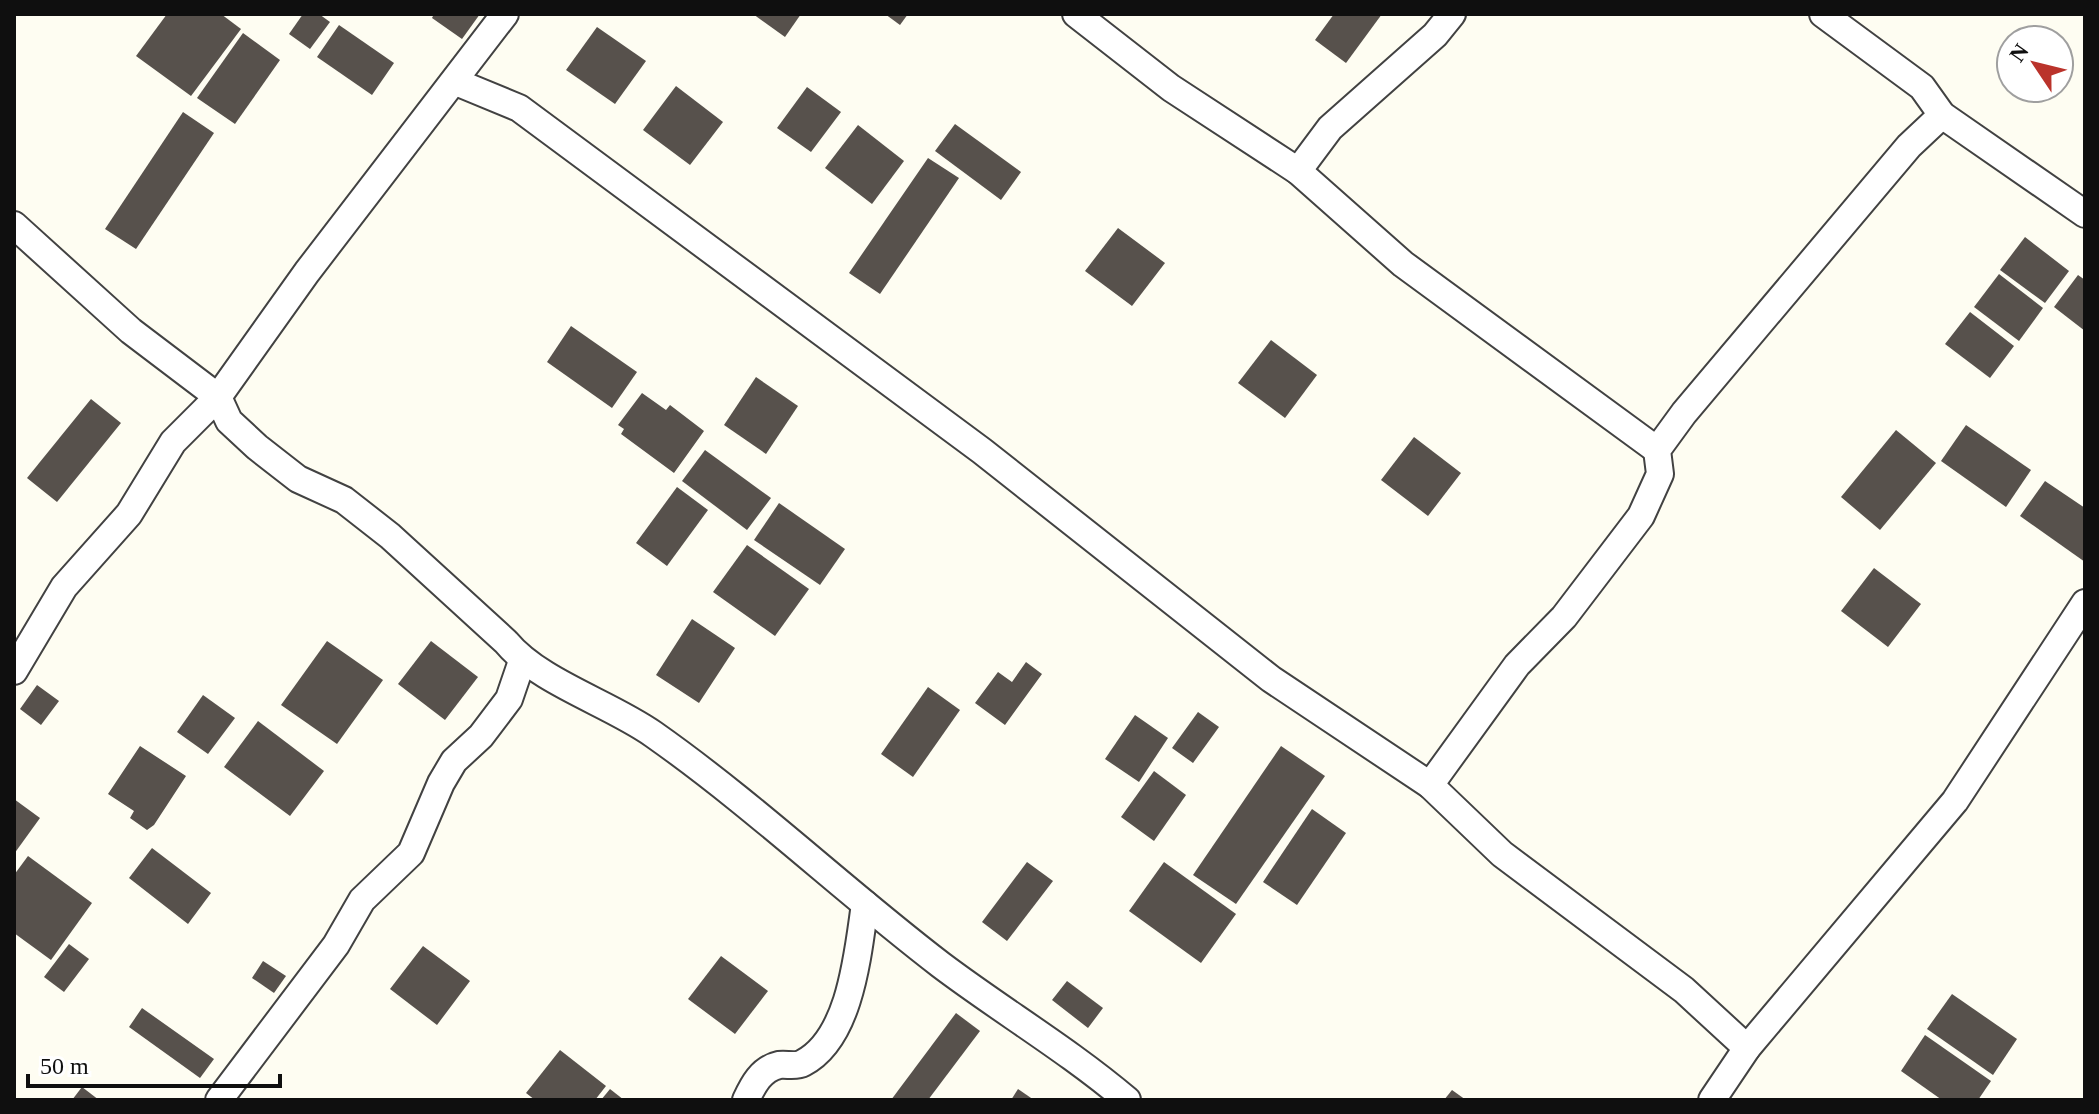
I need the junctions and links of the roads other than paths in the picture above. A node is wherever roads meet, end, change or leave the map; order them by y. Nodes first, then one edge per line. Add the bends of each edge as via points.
1 (505, 14) edge
2 (1076, 14) edge
3 (1452, 14) edge
4 (1823, 14) edge
5 (456, 82) junction
6 (1942, 115) junction
7 (1298, 171) junction
8 (2085, 214) edge
9 (14, 225) edge
10 (218, 397) junction
11 (1657, 450) junction
12 (2085, 603) edge
13 (522, 661) junction
14 (14, 671) edge
15 (565, 683) junction
16 (509, 699) junction
17 (1430, 785) junction
18 (865, 904) junction
19 (1747, 1048) junction
20 (219, 1100) edge
21 (746, 1100) edge
22 (1127, 1100) edge
23 (1712, 1100) edge

1 - 5 street
2 - 7 street via 1171,88
3 - 7 street via 1330,128
4 - 6 street via 1922,87
5 - 10 street via 398,152
5 - 17 street via 519,108 982,451 1271,679
6 - 8 street
6 - 11 street via 1909,146
7 - 11 street via 1403,264
9 - 10 street via 131,331
10 - 13 street via 229,421 257,447 298,479 344,500 390,536
10 - 14 street via 173,442 129,514 64,587
11 - 17 street via 1660,474 1641,516 1564,617 1517,665
12 - 19 street via 1955,801
13 - 15 street
13 - 16 street
15 - 16 street
15 - 18 street via 650,732 729,790
16 - 20 street via 454,761 411,853 362,900 336,945
17 - 19 street via 1502,854 1684,990
18 - 21 street via 854,978 823,1049 801,1065 776,1065 756,1079
18 - 22 street
19 - 23 street

